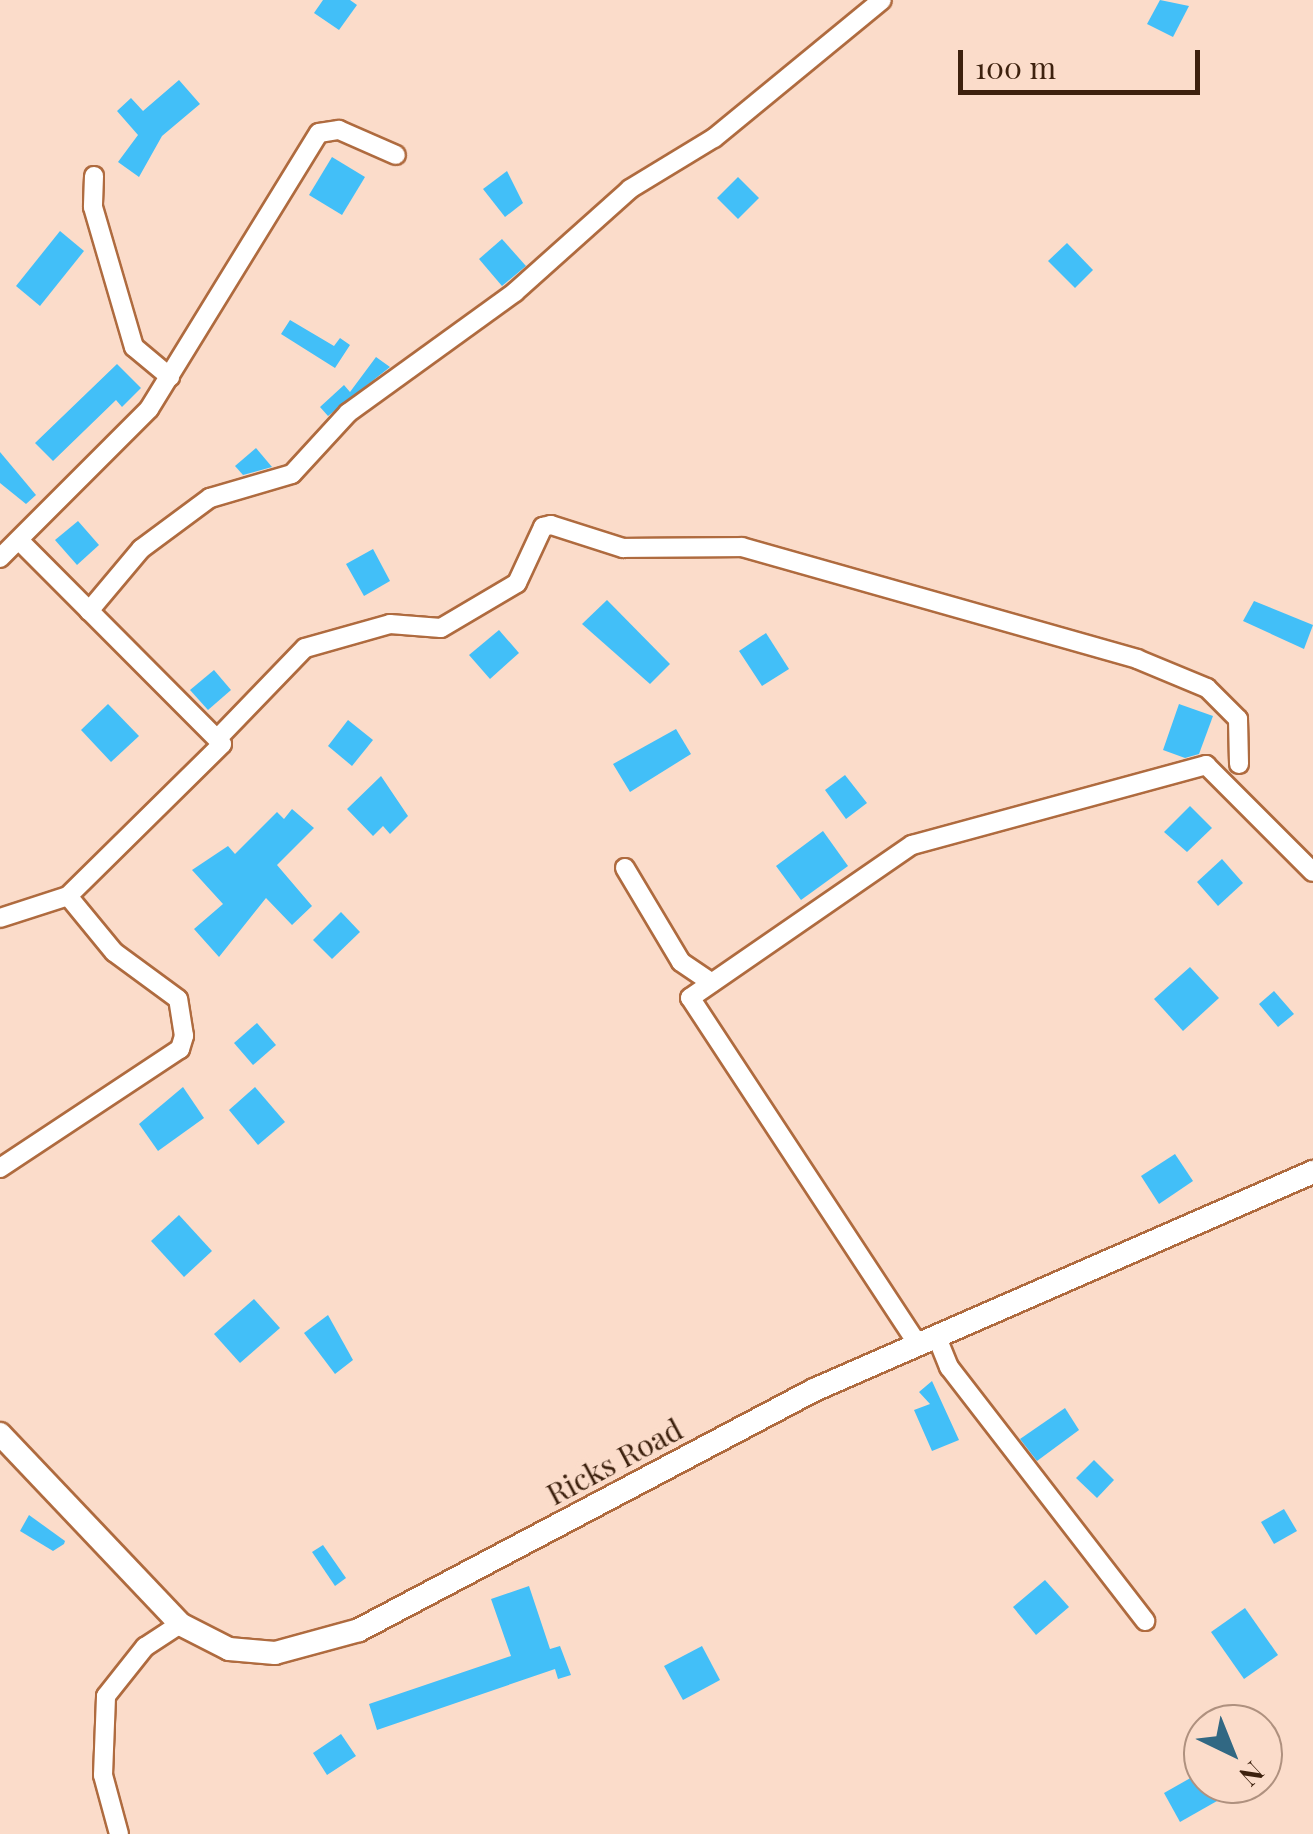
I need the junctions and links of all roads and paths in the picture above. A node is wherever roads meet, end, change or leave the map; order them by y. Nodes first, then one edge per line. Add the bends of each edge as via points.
1 (882, 0) edge
2 (396, 155) dead end
3 (94, 176) dead end
4 (170, 377) junction
5 (20, 541) junction
6 (0, 558) edge
7 (89, 611) junction
8 (218, 738) junction
9 (1240, 764) dead end
10 (625, 868) dead end
11 (1313, 872) edge
12 (68, 896) junction
13 (0, 918) edge
14 (712, 982) junction
15 (1, 1167) edge
16 (1313, 1172) edge
17 (927, 1339) junction
18 (0, 1434) edge
19 (1145, 1621) dead end
20 (180, 1624) junction
21 (119, 1834) edge

1 - 7 street via 714,138 630,188 514,292 348,413 292,474 210,498 141,549
2 - 4 street via 338,130 320,132
3 - 4 street via 94,207 134,347
4 - 5 street
5 - 6 street
5 - 7 street
7 - 8 street
8 - 9 street via 305,648 390,624 441,628 516,583 551,525 623,548 742,546 1137,659 1207,688 1238,719
8 - 12 street via 222,744
10 - 14 street via 681,962
11 - 14 street via 1206,764 912,845
12 - 13 street
12 - 15 street via 114,952 178,999 184,1036 180,1049
14 - 17 street via 690,998
16 - 17 street, Ricks Road
17 - 19 street
17 - 20 street, Ricks Road via 360,1630 276,1653 229,1649
18 - 20 street, Ricks Road
20 - 21 street via 145,1647 106,1696 104,1775

